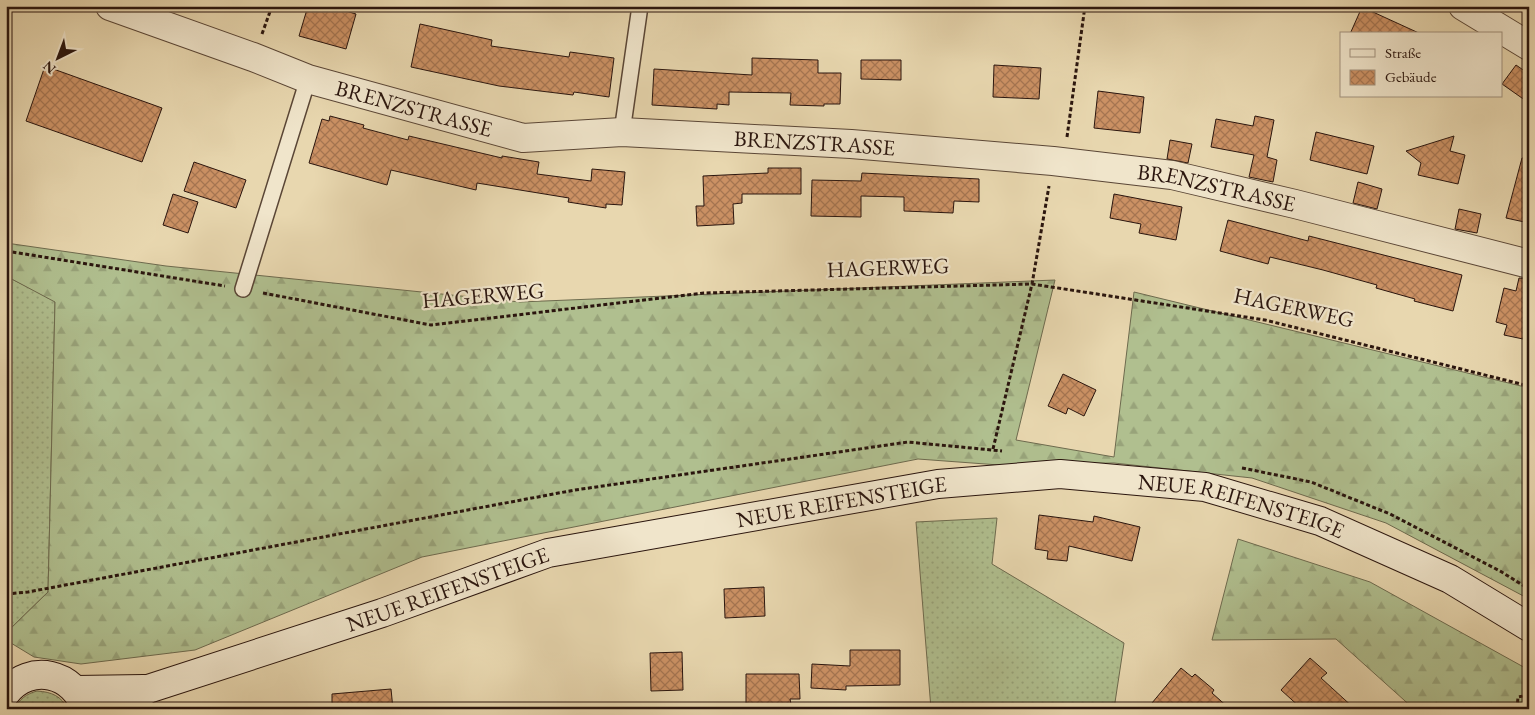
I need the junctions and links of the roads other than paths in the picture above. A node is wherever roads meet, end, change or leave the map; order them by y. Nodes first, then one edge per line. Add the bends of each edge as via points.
1 (110, 6) edge
2 (640, 6) edge
3 (1463, 6) edge
4 (1529, 46) edge
5 (308, 79) junction
6 (622, 132) junction
7 (1529, 264) edge
8 (243, 289) road end
9 (1529, 627) edge
10 (10, 683) edge
11 (148, 689) junction
12 (80, 700) edge
13 (114, 709) edge

1 - 5 main road, BRENZSTRASSE
2 - 6 lane
3 - 4 main road
5 - 6 main road, BRENZSTRASSE via 523,138
5 - 8 lane
6 - 7 main road, BRENZSTRASSE via 1060,151 1304,206
9 - 11 main road, NEUE REIFENSTEIGE via 1450,578 1320,521 1204,487 1060,474 938,484 548,553 382,614
10 - 12 main road via 49,675 64,680
11 - 12 main road, NEUE REIFENSTEIGE
11 - 13 main road, NEUE REIFENSTEIGE

